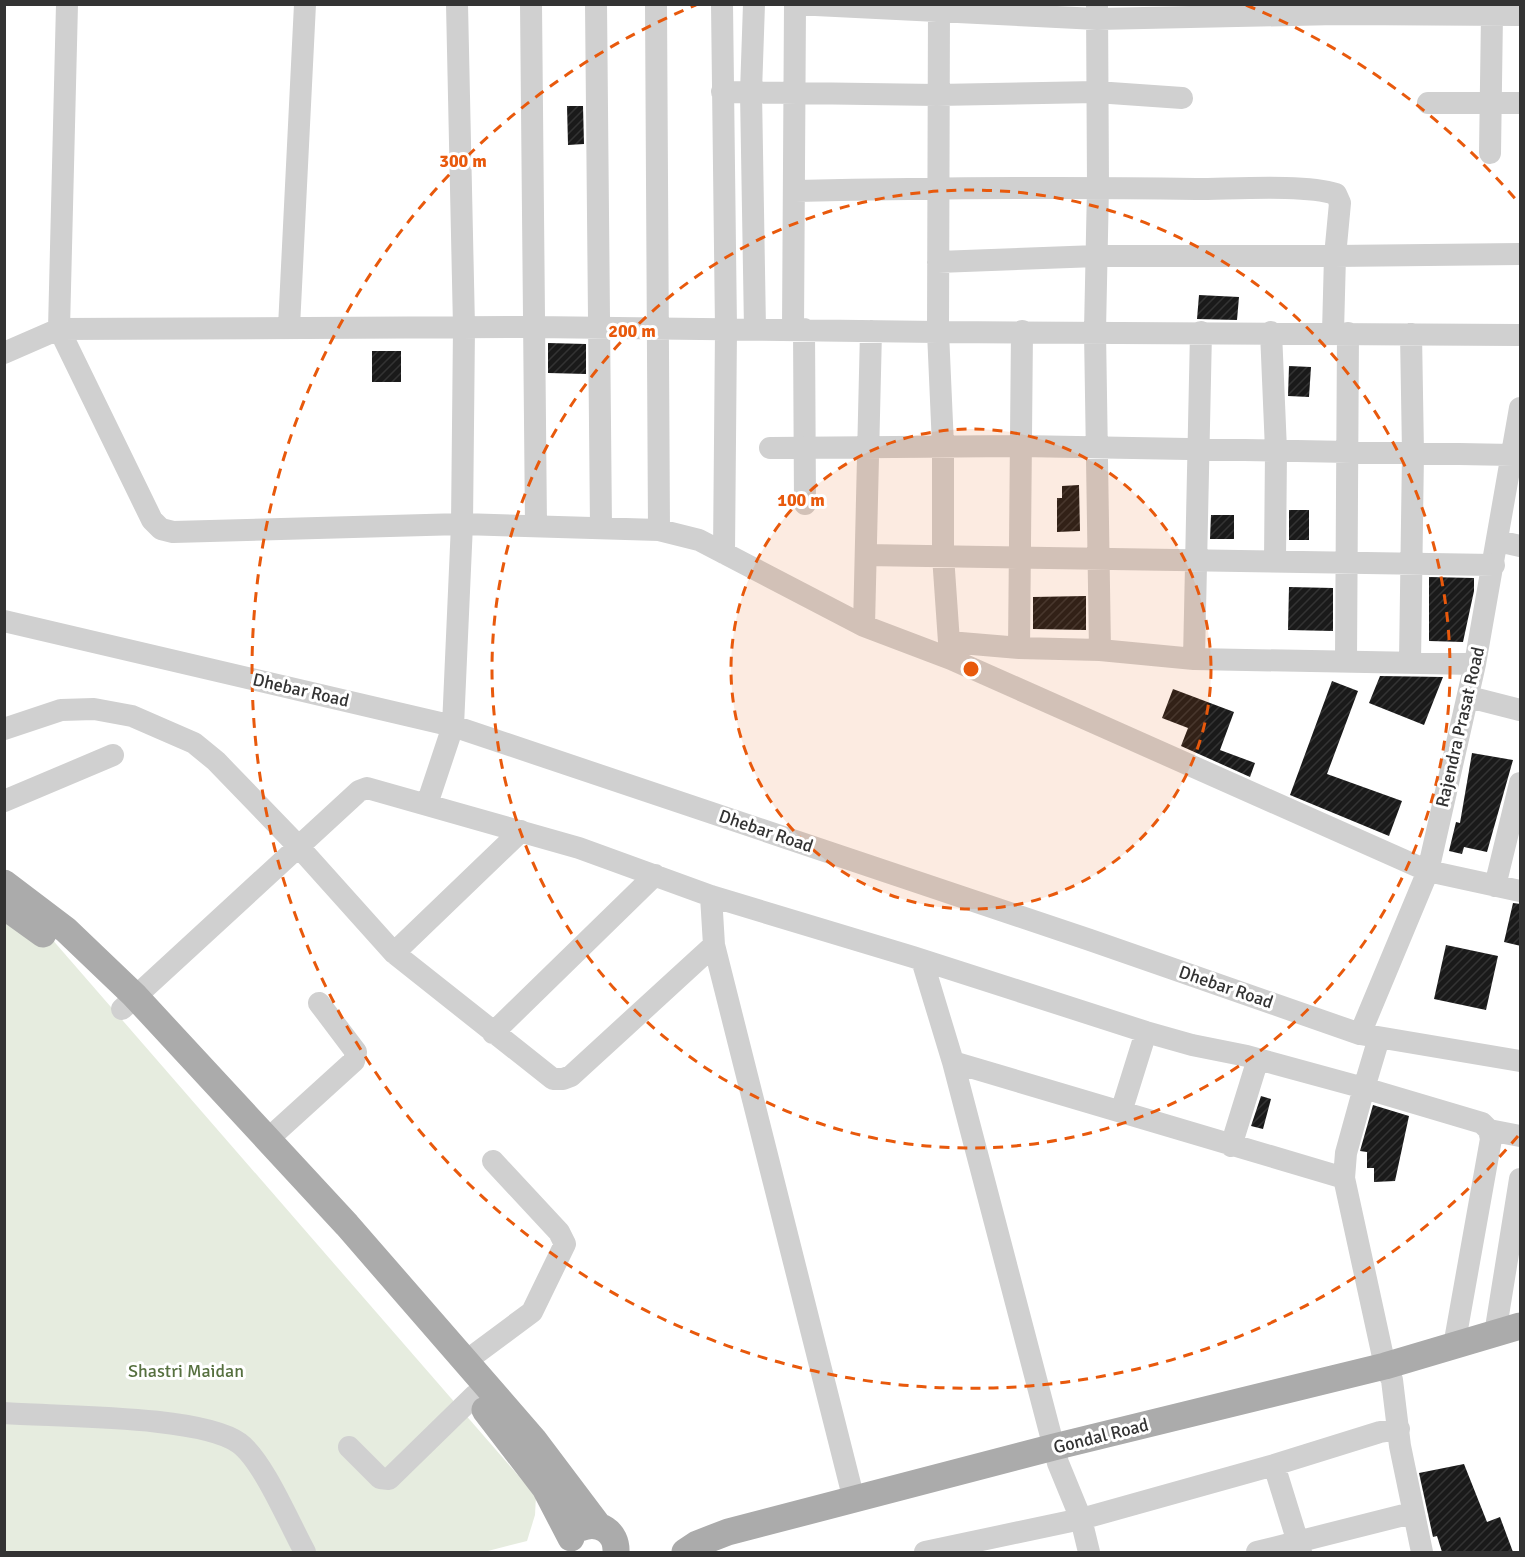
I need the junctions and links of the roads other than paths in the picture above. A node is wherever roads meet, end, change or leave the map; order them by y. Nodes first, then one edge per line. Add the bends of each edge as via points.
1 (67, 4) edge
2 (305, 4) edge
3 (457, 4) edge
4 (531, 4) edge
5 (596, 4) edge
6 (656, 4) edge
7 (722, 4) edge
8 (754, 4) edge
9 (795, 4) edge
10 (939, 8) edge
11 (1337, 9) edge
12 (1425, 9) edge
13 (1244, 10) edge
14 (1097, 12) edge
15 (1492, 14) junction
16 (1521, 15) edge
17 (722, 92) junction
18 (751, 92) junction
19 (794, 92) junction
20 (1096, 92) junction
21 (937, 95) junction
22 (1182, 98) dead end
23 (1428, 103) dead end
24 (1490, 103) junction
25 (1521, 104) edge
26 (1490, 153) dead end
27 (1098, 187) junction
28 (937, 188) junction
29 (796, 191) junction
30 (1521, 254) edge
31 (1097, 256) junction
32 (1335, 256) junction
33 (938, 262) junction
34 (289, 327) junction
35 (464, 327) junction
36 (533, 327) junction
37 (599, 328) junction
38 (657, 328) junction
39 (59, 329) junction
40 (726, 329) junction
41 (755, 329) junction
42 (799, 329) junction
43 (871, 331) junction
44 (1022, 331) junction
45 (1095, 331) junction
46 (938, 332) junction
47 (1201, 332) junction
48 (1271, 332) junction
49 (1340, 333) junction
50 (1411, 334) junction
51 (1521, 334) edge
52 (4, 353) edge
53 (1521, 408) edge
54 (943, 446) junction
55 (1022, 446) junction
56 (1097, 447) junction
57 (770, 448) dead end
58 (804, 448) junction
59 (869, 448) junction
60 (1199, 449) junction
61 (1276, 450) junction
62 (1349, 452) junction
63 (1413, 453) junction
64 (1513, 455) junction
65 (805, 504) dead end
66 (462, 524) junction
67 (536, 526) junction
68 (601, 528) junction
69 (659, 530) junction
70 (1498, 541) junction
71 (1521, 546) edge
72 (724, 553) junction
73 (866, 555) junction
74 (943, 556) junction
75 (1018, 556) junction
76 (1097, 559) junction
77 (1196, 560) junction
78 (1275, 561) junction
79 (1346, 562) junction
80 (1412, 563) junction
81 (1494, 565) junction
82 (4, 621) edge
83 (864, 626) junction
84 (1019, 648) junction
85 (950, 650) junction
86 (1100, 650) junction
87 (1194, 659) junction
88 (1346, 660) junction
89 (1410, 662) junction
90 (1475, 664) junction
91 (1469, 697) junction
92 (1521, 710) edge
93 (453, 726) junction
94 (4, 729) edge
95 (113, 755) dead end
96 (1521, 783) edge
97 (4, 801) edge
98 (427, 804) junction
99 (1517, 814) edge
100 (521, 831) junction
101 (298, 846) junction
102 (1428, 872) junction
103 (656, 875) junction
104 (7, 886) edge
105 (1495, 886) junction
106 (1521, 891) edge
107 (711, 896) junction
108 (714, 945) junction
109 (394, 953) junction
110 (922, 960) junction
111 (128, 1002) junction
112 (319, 1003) dead end
113 (1146, 1032) junction
114 (493, 1033) junction
115 (1370, 1036) junction
116 (1258, 1059) junction
117 (1521, 1061) edge
118 (953, 1062) junction
119 (1364, 1088) junction
120 (1121, 1112) junction
121 (1489, 1130) junction
122 (1521, 1136) edge
123 (267, 1140) junction
124 (1231, 1146) junction
125 (493, 1161) dead end
126 (1344, 1178) junction
127 (1521, 1179) edge
128 (1512, 1334) edge
129 (1454, 1346) junction
130 (466, 1361) junction
131 (1389, 1373) junction
132 (474, 1396) junction
133 (4, 1413) edge
134 (1399, 1430) junction
135 (349, 1447) dead end
136 (1056, 1455) junction
137 (1274, 1466) junction
138 (854, 1500) junction
139 (1412, 1512) junction
140 (1081, 1519) junction
141 (617, 1543) edge
142 (1299, 1546) edge
143 (567, 1547) edge
144 (305, 1552) edge
145 (685, 1552) edge
146 (718, 1552) edge
147 (929, 1552) edge
148 (1089, 1552) edge
149 (1257, 1552) edge
150 (1422, 1552) edge

1 - 39 street
2 - 34 street
3 - 35 street
4 - 36 street
5 - 37 street
6 - 38 street
7 - 17 street
8 - 18 street
9 - 10 street
9 - 19 street
10 - 14 street
10 - 21 street
11 - 12 street
11 - 13 street
12 - 15 street
13 - 14 street
14 - 20 street
15 - 16 street
15 - 24 street
17 - 18 street
17 - 40 street
18 - 19 street
18 - 41 street
19 - 21 street
19 - 29 street
20 - 21 street
20 - 22 street
20 - 27 street
21 - 28 street
23 - 24 street
24 - 25 street
24 - 26 street
27 - 28 street
27 - 31 street
27 - 32 street via 1327,191 1336,194 1340,203
28 - 29 street
28 - 33 street
29 - 42 street
30 - 32 street
31 - 32 street
31 - 33 street
31 - 45 street
32 - 49 street
33 - 46 street
34 - 35 street
34 - 39 street
35 - 36 street
35 - 66 street
36 - 37 street
36 - 67 street
37 - 38 street
37 - 68 street
38 - 40 street
38 - 69 street
39 - 52 street
39 - 66 street via 152,520 161,529 173,532
40 - 41 street
40 - 72 street
41 - 42 street
42 - 43 street
42 - 58 street
43 - 46 street
43 - 59 street
44 - 45 street
44 - 46 street
44 - 55 street
45 - 47 street
45 - 56 street
46 - 54 street
47 - 48 street
47 - 60 street
48 - 49 street
48 - 61 street
49 - 50 street
49 - 62 street
50 - 51 street
50 - 63 street
53 - 64 street, Rajendra Prasat Road
54 - 55 street
54 - 59 street
54 - 74 street
55 - 56 street
55 - 75 street
56 - 60 street
56 - 76 street
57 - 58 street
58 - 59 street
58 - 65 street
59 - 73 street
60 - 61 street
60 - 77 street
61 - 62 street
61 - 78 street
62 - 63 street
62 - 79 street
63 - 64 street
63 - 80 street
64 - 70 street, Rajendra Prasat Road
66 - 67 street
66 - 93 street
67 - 68 street
68 - 69 street
69 - 72 street via 682,534
70 - 71 street
70 - 81 street, Rajendra Prasat Road
72 - 83 street
73 - 74 street
73 - 83 street
74 - 75 street
74 - 85 street
75 - 76 street
75 - 84 street
76 - 77 street
76 - 86 street
77 - 78 street
77 - 87 street
78 - 79 street
79 - 80 street
79 - 88 street
80 - 81 street
80 - 89 street
81 - 90 street, Rajendra Prasat Road
82 - 93 street, Dhebar Road
83 - 85 street
84 - 85 street
84 - 86 street
85 - 102 street
86 - 87 street
87 - 88 street
88 - 89 street
89 - 90 street
90 - 91 street, Rajendra Prasat Road
91 - 92 street
91 - 102 street, Rajendra Prasat Road
93 - 98 street
93 - 115 street, Dhebar Road
94 - 101 street via 61,710 94,709 132,716 170,731 194,743 216,761
95 - 97 street
96 - 99 street
98 - 100 street
98 - 101 street via 367,788 358,791
99 - 105 street
100 - 103 street
100 - 109 street
101 - 109 street
101 - 111 street
102 - 105 street
102 - 115 street, Rajendra Prasat Road
103 - 107 street
103 - 114 street
104 - 111 main road via 66,930
105 - 106 street
107 - 108 street
107 - 110 street
108 - 114 street via 572,1076 553,1079
108 - 138 street
109 - 114 street
110 - 113 street
110 - 118 street
111 - 123 main road
111 - 132 main road
112 - 123 street via 351,1043 356,1052 354,1061
113 - 116 street
113 - 120 street
115 - 117 street, Dhebar Road
115 - 119 street, Rajendra Prasat Road
116 - 119 street
116 - 124 street
118 - 120 street
118 - 136 street
119 - 121 street via 1482,1123
119 - 126 street, Rajendra Prasat Road via 1346,1153
120 - 124 street
121 - 122 street
121 - 129 street via 1491,1139
123 - 130 main road
124 - 126 street
125 - 130 street via 559,1232 565,1244 532,1312
126 - 131 street, Rajendra Prasat Road
127 - 128 street
128 - 129 main road, Gondal Road
128 - 131 main road, Gondal Road
129 - 131 main road, Gondal Road
130 - 141 main road
131 - 134 street, Rajendra Prasat Road
131 - 136 main road, Gondal Road
132 - 135 street via 389,1479 380,1478
132 - 143 main road via 545,1488
133 - 144 street via 184,1424 214,1431 240,1443 259,1467
134 - 137 street via 1380,1432
134 - 139 street, Rajendra Prasat Road
136 - 138 main road, Gondal Road
136 - 140 street
136 - 146 main road, Gondal Road
137 - 140 street
137 - 142 street
138 - 145 main road, Gondal Road via 728,1532
139 - 142 street
139 - 150 street, Rajendra Prasat Road
140 - 147 street
140 - 148 street
141 - 143 main road via 582,1527
142 - 149 street

